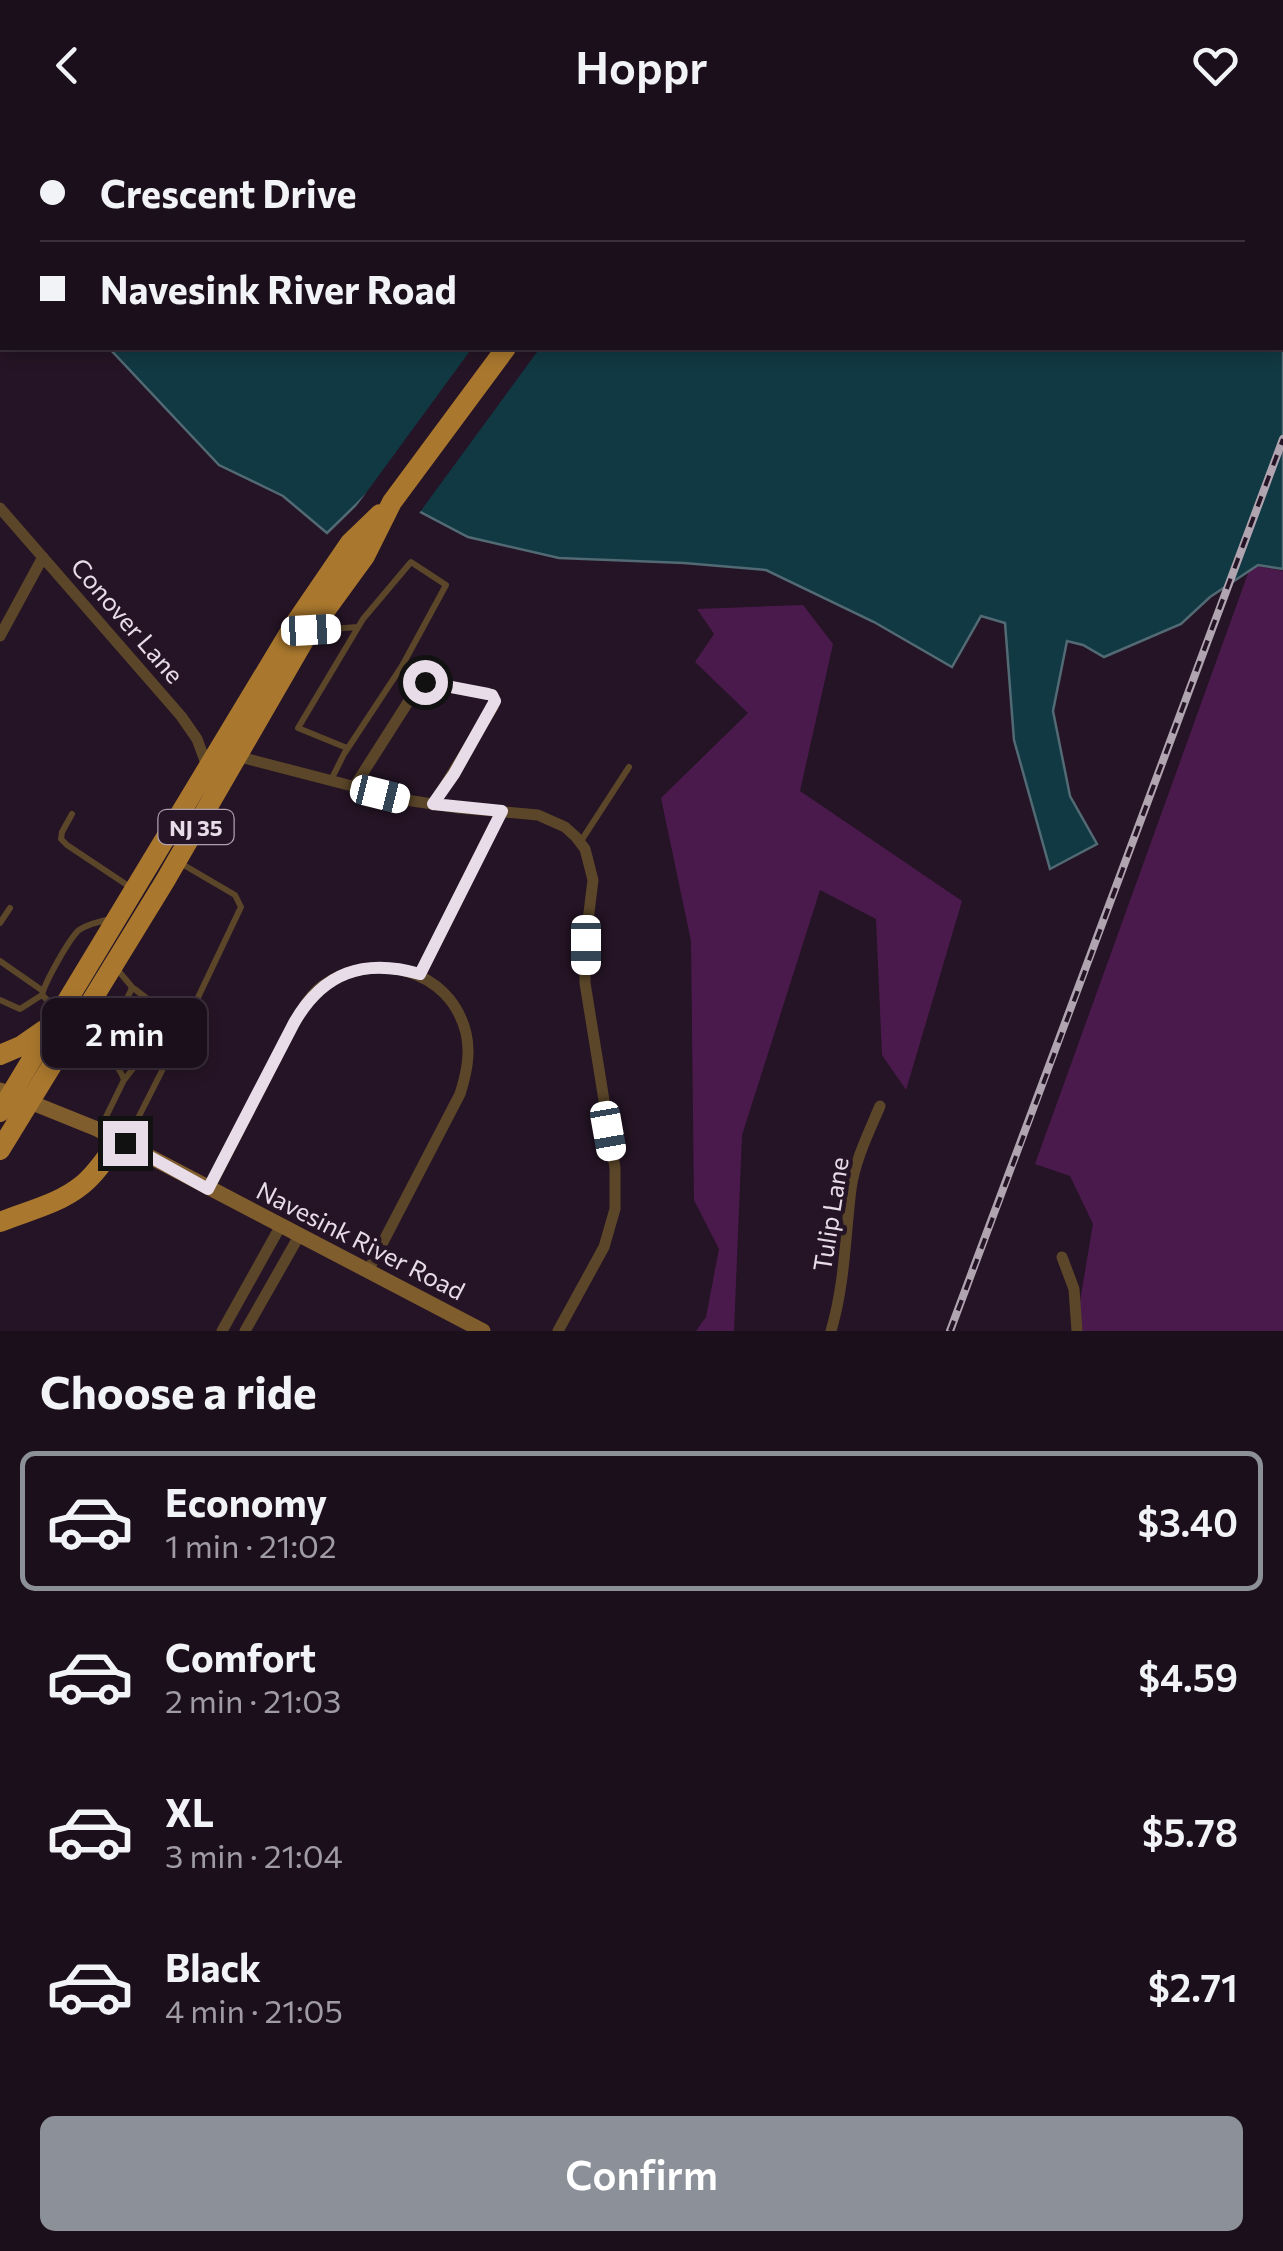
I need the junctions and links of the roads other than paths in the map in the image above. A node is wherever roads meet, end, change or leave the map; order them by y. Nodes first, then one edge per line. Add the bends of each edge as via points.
1 (505, 350) edge
2 (392, 502) junction
3 (0, 508) edge
4 (43, 557) junction
5 (358, 628) junction
6 (311, 630) junction
7 (0, 636) edge
8 (347, 748) junction
9 (236, 756) junction
10 (629, 767) dead end
11 (208, 770) junction
12 (330, 781) junction
13 (354, 787) junction
14 (433, 804) junction
15 (502, 811) junction
16 (72, 814) dead end
17 (580, 842) junction
18 (176, 861) junction
19 (134, 890) junction
20 (10, 908) dead end
21 (117, 918) junction
22 (0, 923) edge
23 (0, 961) edge
24 (114, 965) junction
25 (420, 974) junction
26 (132, 987) junction
27 (43, 993) junction
28 (0, 1000) edge
29 (55, 1019) junction
30 (0, 1055) edge
31 (110, 1056) junction
32 (52, 1067) junction
33 (124, 1080) junction
34 (10, 1100) edge
35 (880, 1106) dead end
36 (99, 1130) junction
37 (122, 1142) junction
38 (0, 1150) edge
39 (208, 1189) junction
40 (0, 1222) edge
41 (280, 1226) junction
42 (299, 1236) junction
43 (1062, 1257) dead end
44 (368, 1271) junction
45 (222, 1331) edge
46 (246, 1331) edge
47 (483, 1331) edge
48 (558, 1331) edge
49 (831, 1331) edge
50 (1077, 1331) edge

1 - 2 highway, NJ 35
2 - 6 highway, NJ 35 via 364,556
2 - 11 highway, NJ 35 via 329,572
3 - 4 street, Conover Lane
4 - 7 street
4 - 11 street, Conover Lane via 197,738
5 - 6 lane
5 - 8 lane via 298,728
5 - 8 lane via 411,562 446,585
6 - 9 highway, NJ 35
8 - 12 lane
9 - 12 street
9 - 18 highway, NJ 35
10 - 17 lane
11 - 19 highway, NJ 35
12 - 13 street
13 - 14 street
13 - 14 street via 419,684 492,695 493,707
14 - 15 street
15 - 17 street via 546,818
15 - 25 street
16 - 19 lane via 61,839
17 - 48 street via 593,880 585,983 616,1194 604,1247
18 - 24 highway, NJ 35
18 - 37 lane via 236,895 241,907
19 - 21 highway, NJ 35
20 - 22 lane
21 - 27 lane via 78,931
21 - 29 highway, NJ 35
23 - 27 lane
24 - 26 lane
24 - 32 highway, NJ 35
25 - 39 street via 381,967 349,972 320,988 294,1023
25 - 44 street via 456,1009 468,1068
26 - 31 lane via 108,1027
26 - 33 lane via 167,1014
27 - 28 lane via 20,1009
27 - 29 lane
29 - 30 highway
29 - 34 highway, NJ 35
31 - 32 lane
31 - 33 lane
32 - 34 highway, NJ 35
33 - 36 lane
34 - 36 main road, Navesink River Road
34 - 38 highway, NJ 35
35 - 49 street, Tulip Lane via 852,1185 845,1269
36 - 37 main road, Navesink River Road
37 - 39 main road, Navesink River Road
37 - 40 highway via 79,1188
39 - 41 main road, Navesink River Road
41 - 42 main road, Navesink River Road
41 - 45 street
42 - 44 main road, Navesink River Road
42 - 46 street
43 - 50 street via 1074,1289
44 - 47 main road, Navesink River Road

